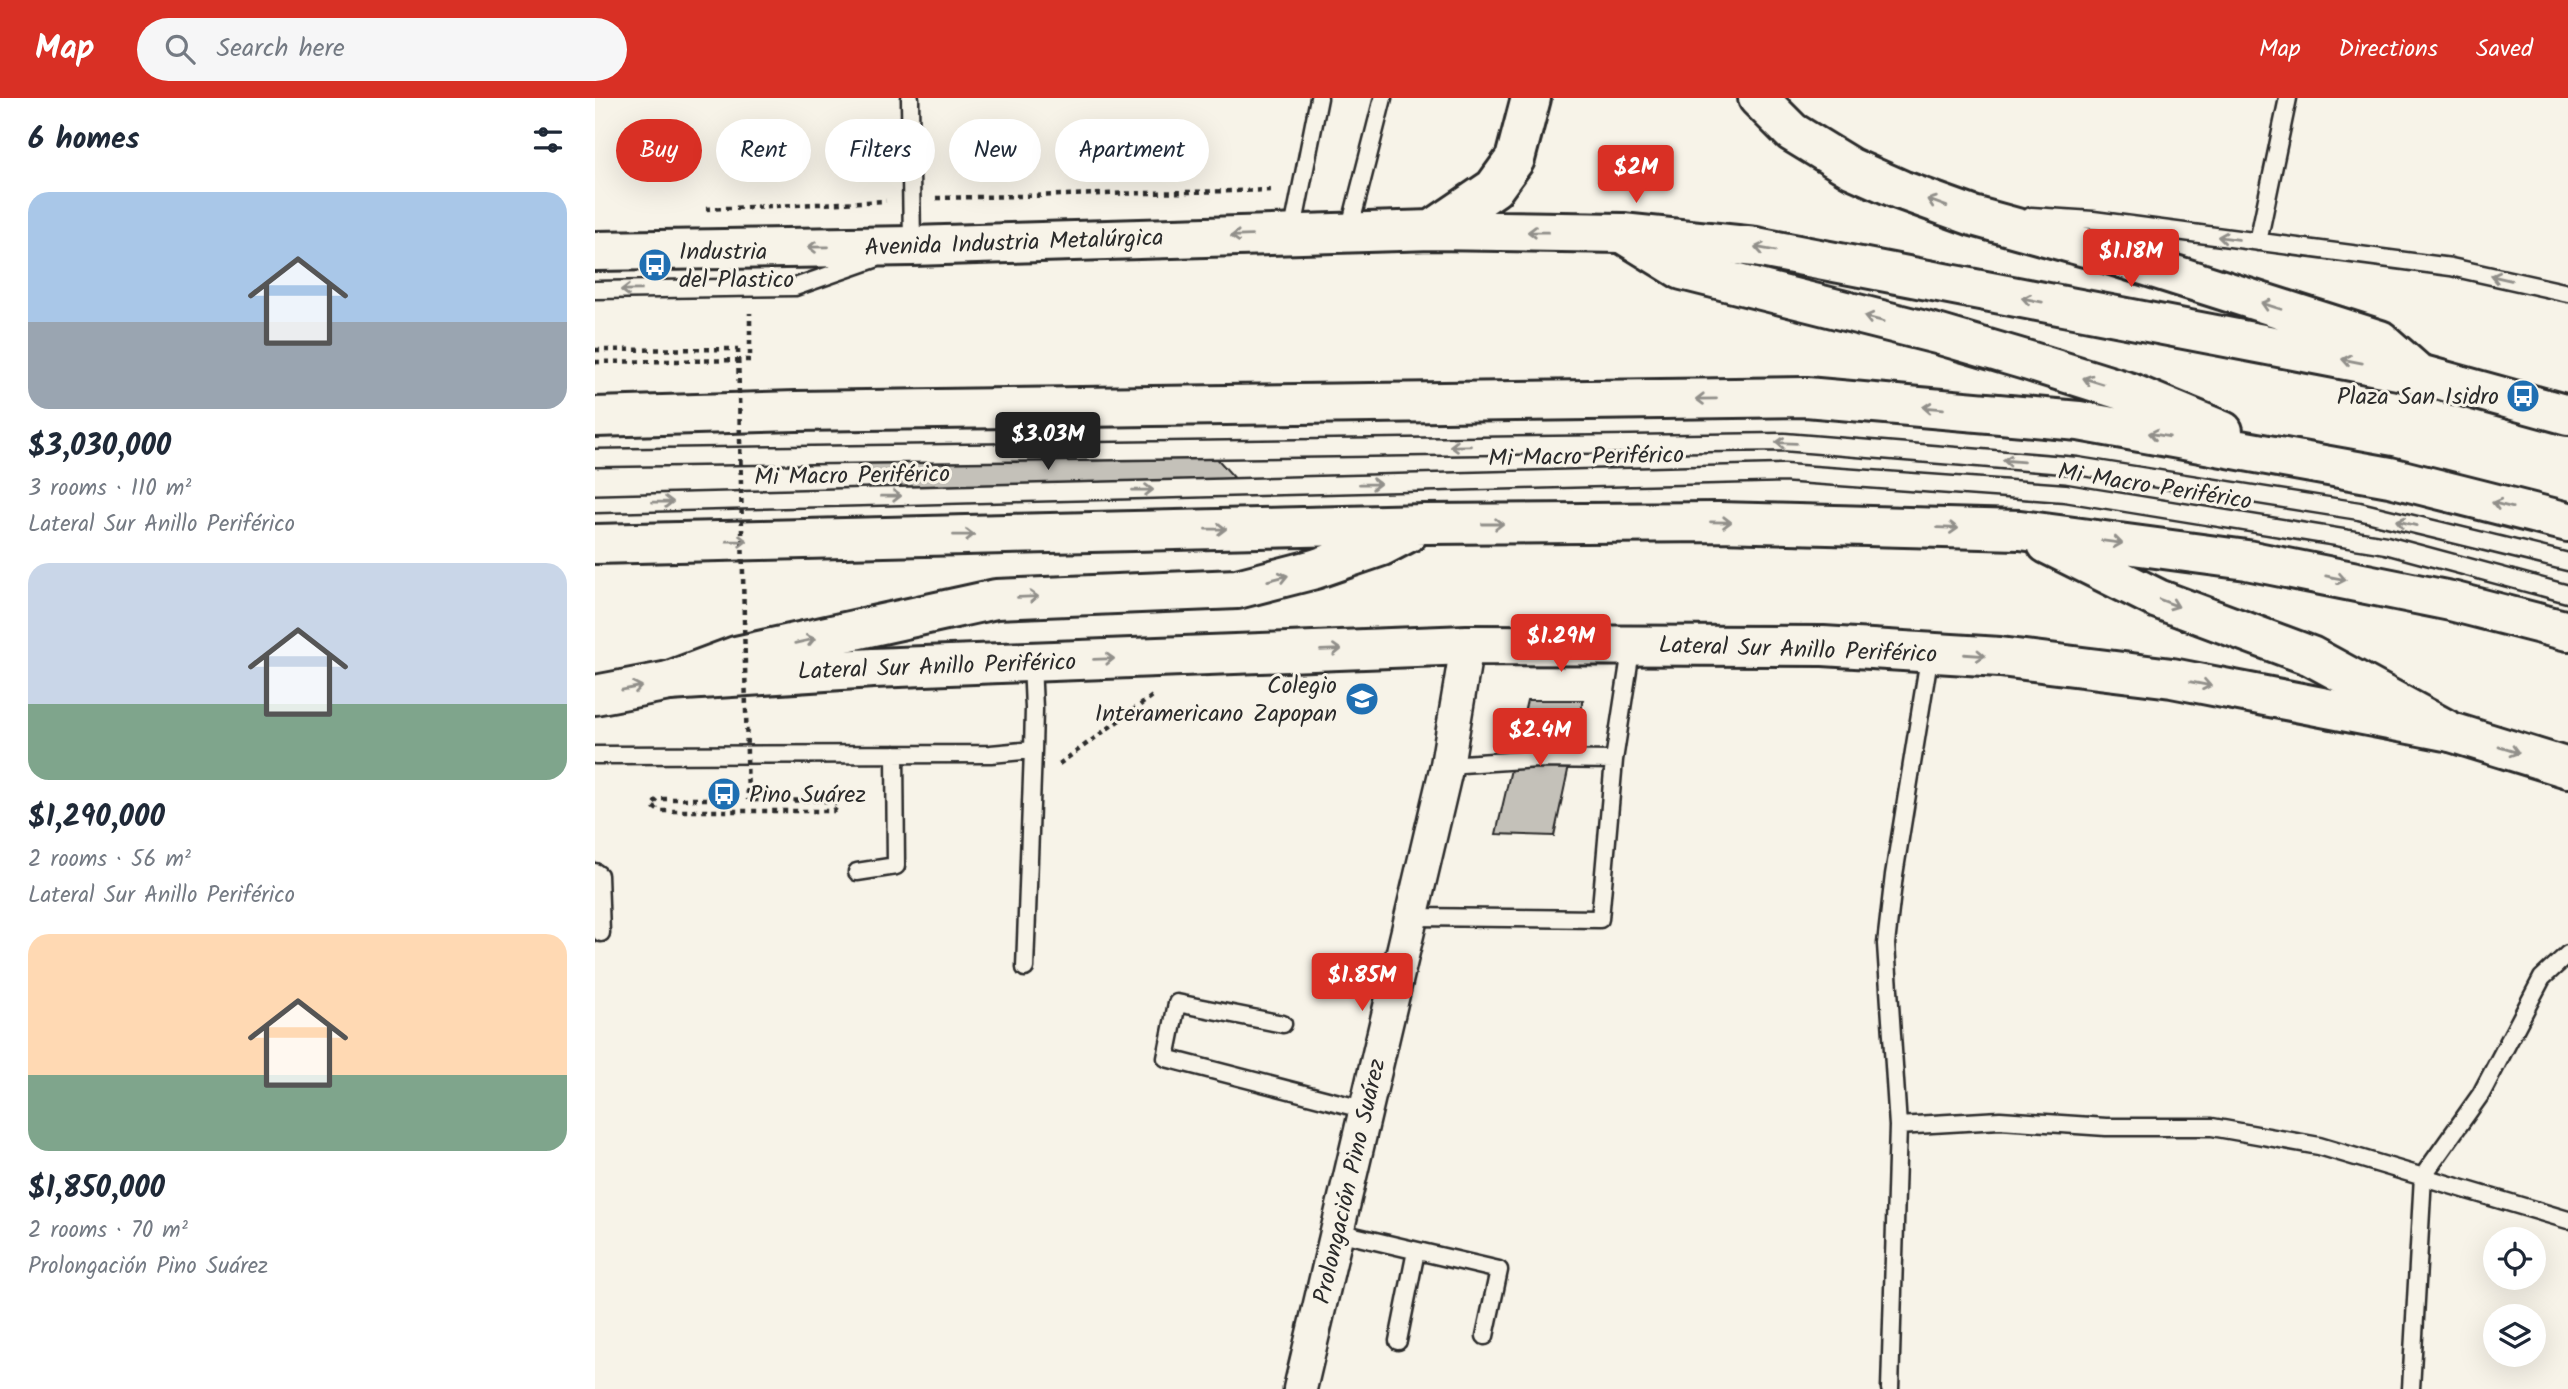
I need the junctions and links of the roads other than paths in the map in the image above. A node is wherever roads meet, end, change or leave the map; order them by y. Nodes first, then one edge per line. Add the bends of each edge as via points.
1 (910, 98) edge
2 (1319, 98) edge
3 (1383, 98) edge
4 (1531, 98) edge
5 (1758, 98) edge
6 (2288, 98) edge
7 (1973, 216) junction
8 (1432, 230) junction
9 (1348, 232) junction
10 (1622, 233) junction
11 (1292, 234) junction
12 (2258, 242) junction
13 (912, 246) junction
14 (595, 251) edge
15 (595, 290) edge
16 (2568, 293) edge
17 (2419, 374) junction
18 (2568, 415) edge
19 (595, 417) edge
20 (595, 458) edge
21 (2390, 477) junction
22 (595, 504) edge
23 (2568, 522) edge
24 (1425, 524) junction
25 (2020, 530) junction
26 (595, 544) edge
27 (2568, 562) edge
28 (2568, 594) edge
29 (2568, 631) edge
30 (1632, 644) junction
31 (1467, 645) junction
32 (1930, 652) junction
33 (1031, 662) junction
34 (669, 681) junction
35 (595, 695) edge
36 (2451, 732) junction
37 (1033, 750) junction
38 (895, 754) junction
39 (595, 755) edge
40 (1614, 760) junction
41 (1447, 765) junction
42 (2568, 768) edge
43 (595, 872) edge
44 (857, 872) dead end
45 (1412, 917) junction
46 (601, 933) dead end
47 (2568, 954) edge
48 (1025, 968) dead end
49 (1283, 1024) dead end
50 (1366, 1110) junction
51 (1898, 1126) junction
52 (2423, 1176) junction
53 (2568, 1220) edge
54 (1337, 1233) junction
55 (1416, 1251) junction
56 (1485, 1336) dead end
57 (1398, 1340) dead end
58 (1300, 1389) edge
59 (1890, 1389) edge
60 (2411, 1389) edge

1 - 13 lane
2 - 11 lane
3 - 9 lane
4 - 8 main road via 1515,159 1494,188
7 -> 5 main road via 1851,168 1793,132
6 - 12 lane
12 -> 7 lane via 2093,220
17 -> 7 main road via 2380,340
8 - 9 main road, Avenida Industria Metalúrgica
10 -> 8 main road, Avenida Industria Metalúrgica
9 - 11 main road, Avenida Industria Metalúrgica
17 -> 10 main road, Avenida Industria Metalúrgica via 1756,247
21 -> 10 main road via 2228,434 2130,393 2016,357 1682,270
11 -> 13 main road, Avenida Industria Metalúrgica
16 -> 12 lane via 2451,267
13 -> 14 main road, Avenida Industria Metalúrgica
13 -> 15 lane via 795,287
17 - 18 main road, Avenida Industria Metalúrgica
21 -> 19 main road via 2079,421 1806,397
27 -> 20 lane, Mi Macro Periférico via 2359,511 2077,466 1784,442
23 -> 21 main road
22 -> 28 lane, Mi Macro Periférico via 1784,473 2065,493 2386,545
24 -> 25 main road via 1718,522
26 -> 24 main road
34 -> 24 main road via 737,656 996,599 1237,589 1382,546
25 -> 29 main road via 2247,560 2451,601
25 -> 36 main road via 2158,599 2311,656
30 - 31 main road, Lateral Sur Anillo Periférico
30 - 32 main road, Lateral Sur Anillo Periférico
30 - 40 lane
33 -> 31 main road, Lateral Sur Anillo Periférico
31 - 41 street, Prolongación Pino Suárez
32 -> 36 main road, Lateral Sur Anillo Periférico via 2172,678
32 - 51 lane via 1886,944
33 - 34 main road, Lateral Sur Anillo Periférico
33 - 37 lane
35 -> 34 main road, Lateral Sur Anillo Periférico
36 -> 42 main road
37 - 38 lane
37 - 48 lane
38 - 39 lane
38 - 44 lane via 896,866
40 - 41 lane
40 - 45 lane via 1600,919
41 - 45 street, Prolongación Pino Suárez
43 - 46 lane via 599,875
45 - 50 street, Prolongación Pino Suárez
47 - 52 lane via 2542,978 2481,1094
49 - 50 lane via 1177,1003 1166,1058
50 - 54 street, Prolongación Pino Suárez
51 - 52 lane via 2000,1120 2212,1127 2319,1146
51 - 59 lane
52 - 53 lane
52 - 60 lane
54 - 55 lane
54 - 58 street, Prolongación Pino Suárez
55 - 56 lane via 1499,1270
55 - 57 lane

